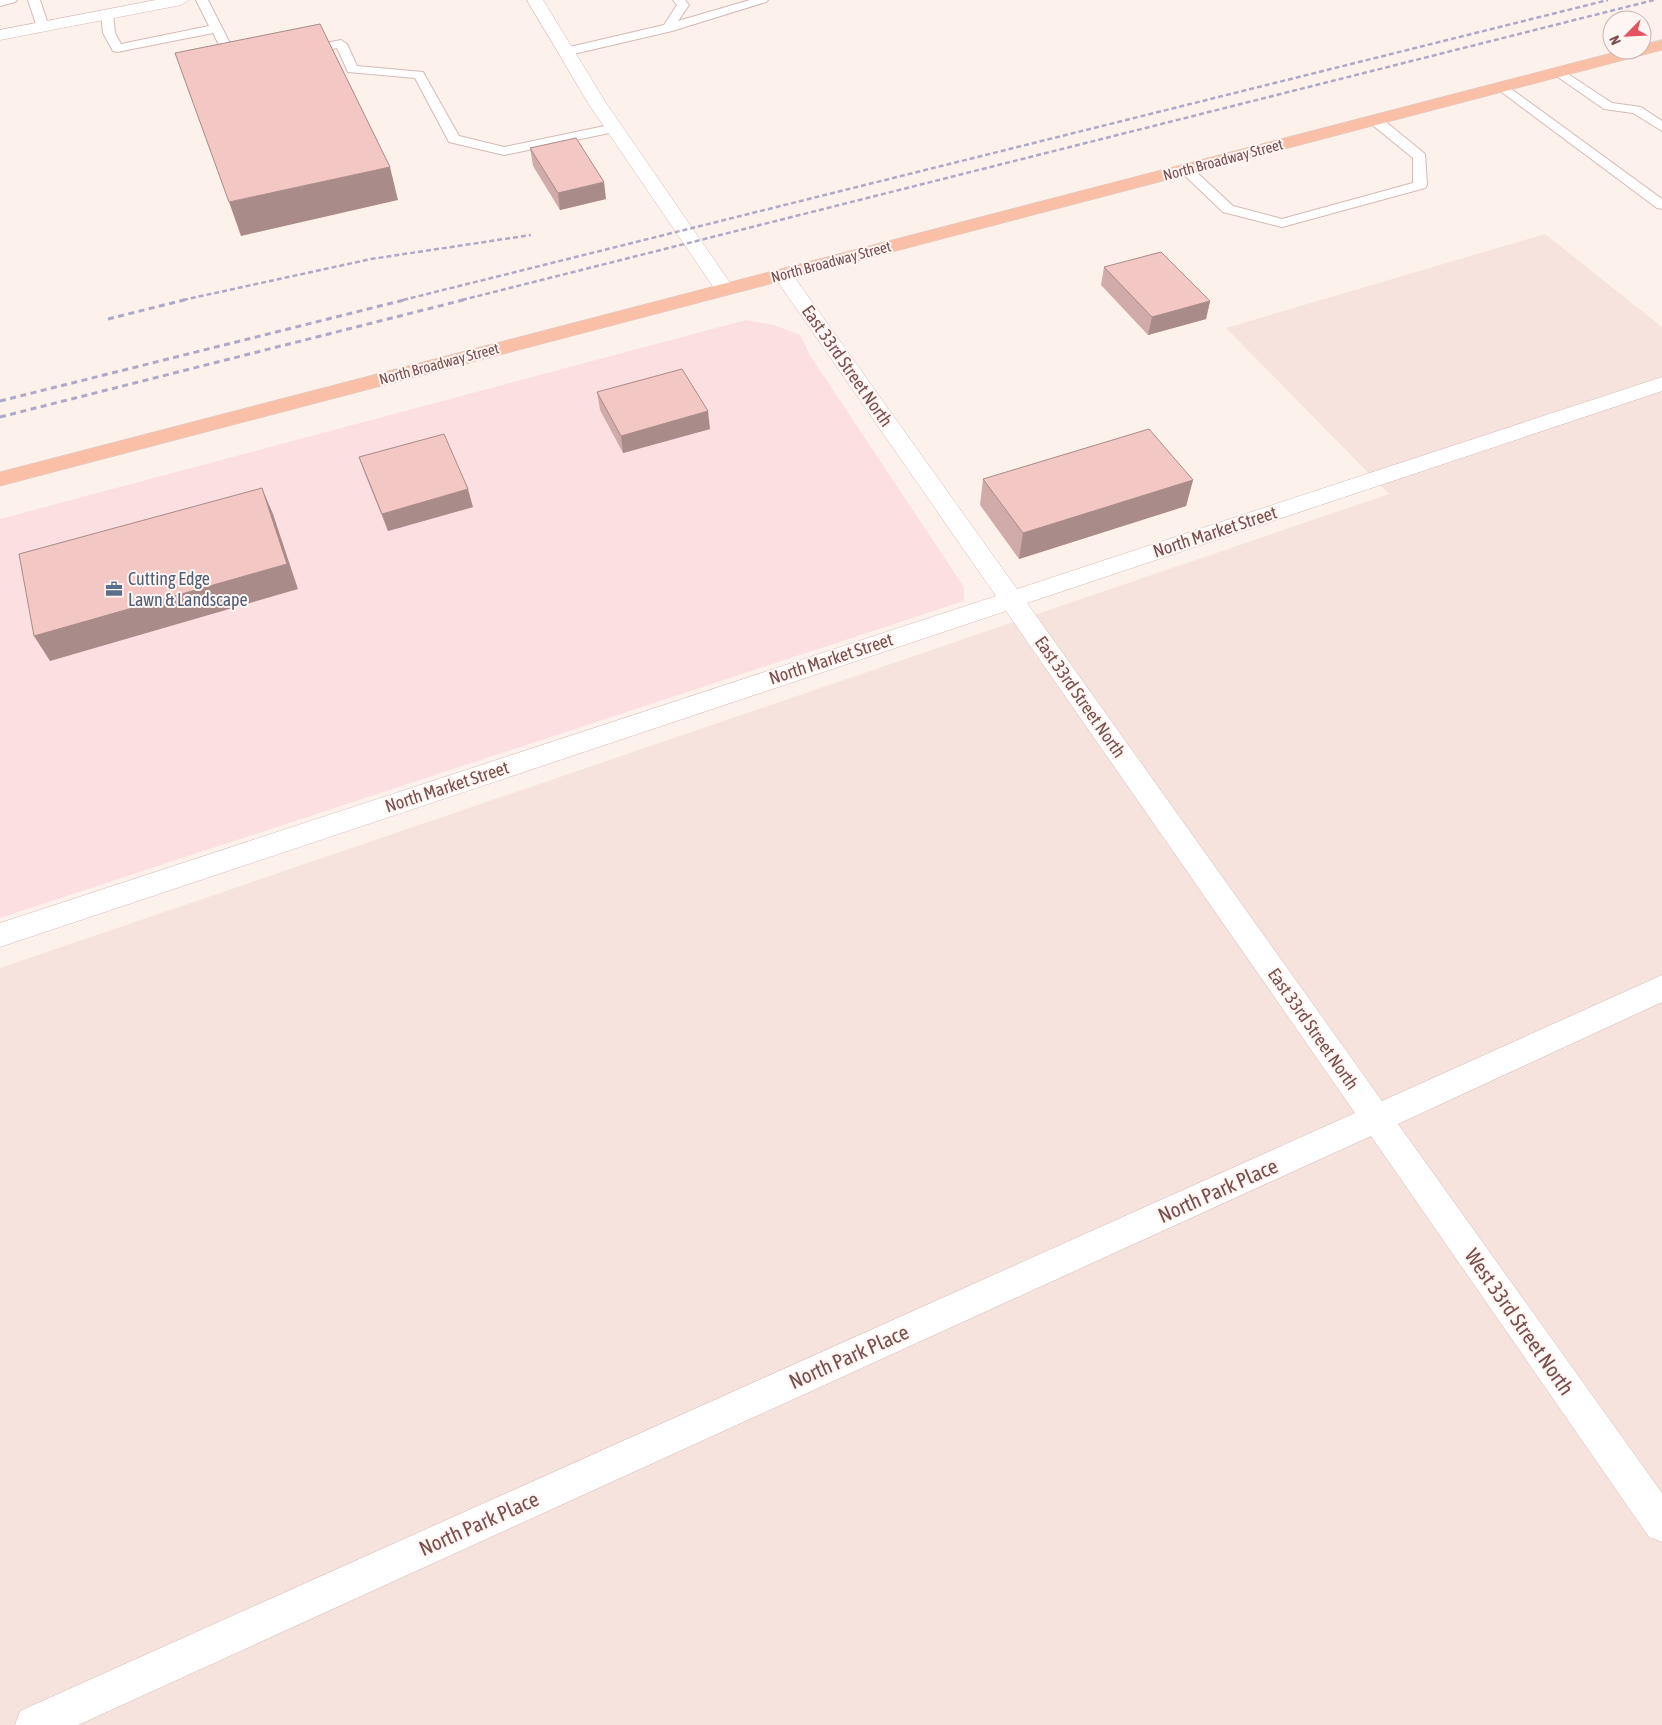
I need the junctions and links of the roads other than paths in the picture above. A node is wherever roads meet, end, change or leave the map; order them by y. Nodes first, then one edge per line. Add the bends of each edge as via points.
1 (11, 0) edge
2 (34, 0) edge
3 (181, 0) edge
4 (202, 0) edge
5 (535, 0) edge
6 (679, 0) edge
7 (762, 0) edge
8 (0, 2) edge
9 (107, 14) junction
10 (43, 27) junction
11 (668, 28) junction
12 (215, 29) junction
13 (0, 36) edge
14 (1661, 47) edge
15 (565, 52) junction
16 (292, 54) edge
17 (244, 63) edge
18 (1560, 72) junction
19 (1503, 87) junction
20 (1374, 120) junction
21 (1662, 127) edge
22 (614, 128) junction
23 (1186, 170) junction
24 (1662, 204) edge
25 (783, 275) junction
26 (725, 290) junction
27 (1662, 384) edge
28 (0, 479) edge
29 (1011, 600) junction
30 (0, 935) edge
31 (1662, 988) edge
32 (1376, 1119) junction
33 (1662, 1524) edge
34 (34, 1725) edge

1 - 8 lane
2 - 10 lane
3 - 9 street
4 - 12 lane
5 - 15 street
6 - 11 lane via 683,5
7 - 11 lane
9 - 10 street
9 - 12 lane via 109,33 117,48
10 - 13 street
11 - 15 lane
12 - 17 lane via 234,65
14 - 18 main road, North Broadway Street
15 - 22 street
16 - 22 lane via 341,44 352,69 419,75 454,139 504,151
18 - 19 main road, North Broadway Street
18 - 21 lane via 1608,106 1637,110
19 - 20 main road, North Broadway Street
19 - 24 lane
20 - 23 main road, North Broadway Street
20 - 23 lane via 1420,157 1420,185 1282,223 1228,209
22 - 26 street
23 - 25 main road, North Broadway Street
25 - 26 main road, North Broadway Street
25 - 29 street, East 33rd Street North
26 - 28 main road, North Broadway Street
27 - 29 street, North Market Street
29 - 30 street, North Market Street
29 - 32 street, East 33rd Street North
31 - 32 street, North Park Place
32 - 33 street, West 33rd Street North
32 - 34 street, North Park Place

